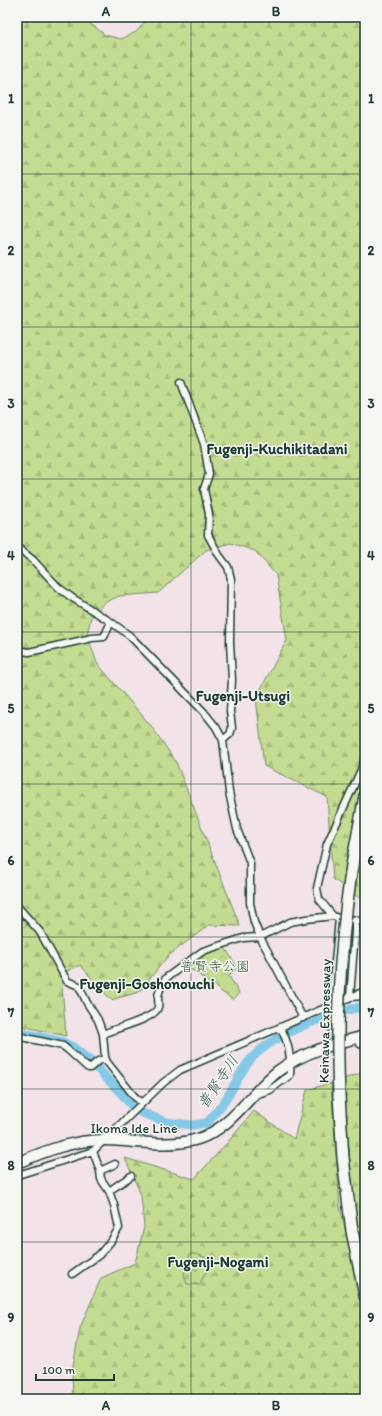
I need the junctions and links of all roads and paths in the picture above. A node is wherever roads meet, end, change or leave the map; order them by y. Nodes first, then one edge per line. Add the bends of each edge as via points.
1 (181, 382) dead end
2 (17, 547) edge
3 (111, 622) junction
4 (17, 650) edge
5 (223, 740) junction
6 (365, 758) edge
7 (365, 796) edge
8 (365, 806) edge
9 (357, 837) junction
10 (17, 906) edge
11 (336, 917) junction
12 (356, 920) junction
13 (365, 923) edge
14 (260, 937) junction
15 (365, 990) edge
16 (365, 996) edge
17 (350, 997) junction
18 (331, 1008) junction
19 (303, 1018) junction
20 (280, 1027) junction
21 (103, 1034) junction
22 (17, 1036) edge
23 (361, 1037) edge
24 (333, 1046) junction
25 (365, 1046) edge
26 (105, 1059) junction
27 (290, 1063) junction
28 (141, 1104) junction
29 (106, 1140) junction
30 (93, 1151) junction
31 (17, 1163) edge
32 (115, 1164) dead end
33 (100, 1171) junction
34 (17, 1174) edge
35 (132, 1176) dead end
36 (109, 1191) junction
37 (349, 1206) junction
38 (72, 1274) dead end
39 (365, 1282) edge
40 (365, 1296) edge

1 - 5 street via 204,444 209,474 204,489 209,514 208,535 228,567 231,579 232,728
2 - 3 street via 58,587
3 - 4 street via 104,637 29,652
3 - 5 street via 130,636 204,712
5 - 14 street via 229,792 237,829 250,863 250,903
6 - 11 street via 327,844 317,888 319,899
7 - 9 highway, Keinawa Expressway
8 - 9 highway, Keinawa Expressway
9 - 37 highway, Keinawa Expressway, bridge via 342,944 337,1068
10 - 21 street via 40,932 67,981 79,986
11 - 12 street
11 - 14 street via 306,918 290,922
11 - 18 street
12 - 13 street
12 - 17 street
14 - 19 street
14 - 21 street via 243,938 203,951 166,978 154,1014
15 - 17 street
16 - 17 street
17 - 18 street
18 - 19 street
18 - 24 street
19 - 20 street
20 - 27 street via 287,1040
20 - 28 street via 180,1070
21 - 26 street
22 - 26 street via 62,1046 90,1068
23 - 24 main road, Ikoma Ide Line
23 - 25 street via 360,1044
24 - 27 main road, Ikoma Ide Line
26 - 28 street
27 - 29 main road, Ikoma Ide Line via 278,1071 222,1126 198,1139 155,1144
28 - 29 street
29 - 30 street
29 - 31 main road, Ikoma Ide Line via 64,1146
30 - 33 street
30 - 34 street
32 - 33 street
33 - 36 street via 101,1179
35 - 36 street
36 - 38 street via 119,1228 99,1255
37 - 39 highway, Keinawa Expressway
37 - 40 highway, Keinawa Expressway

